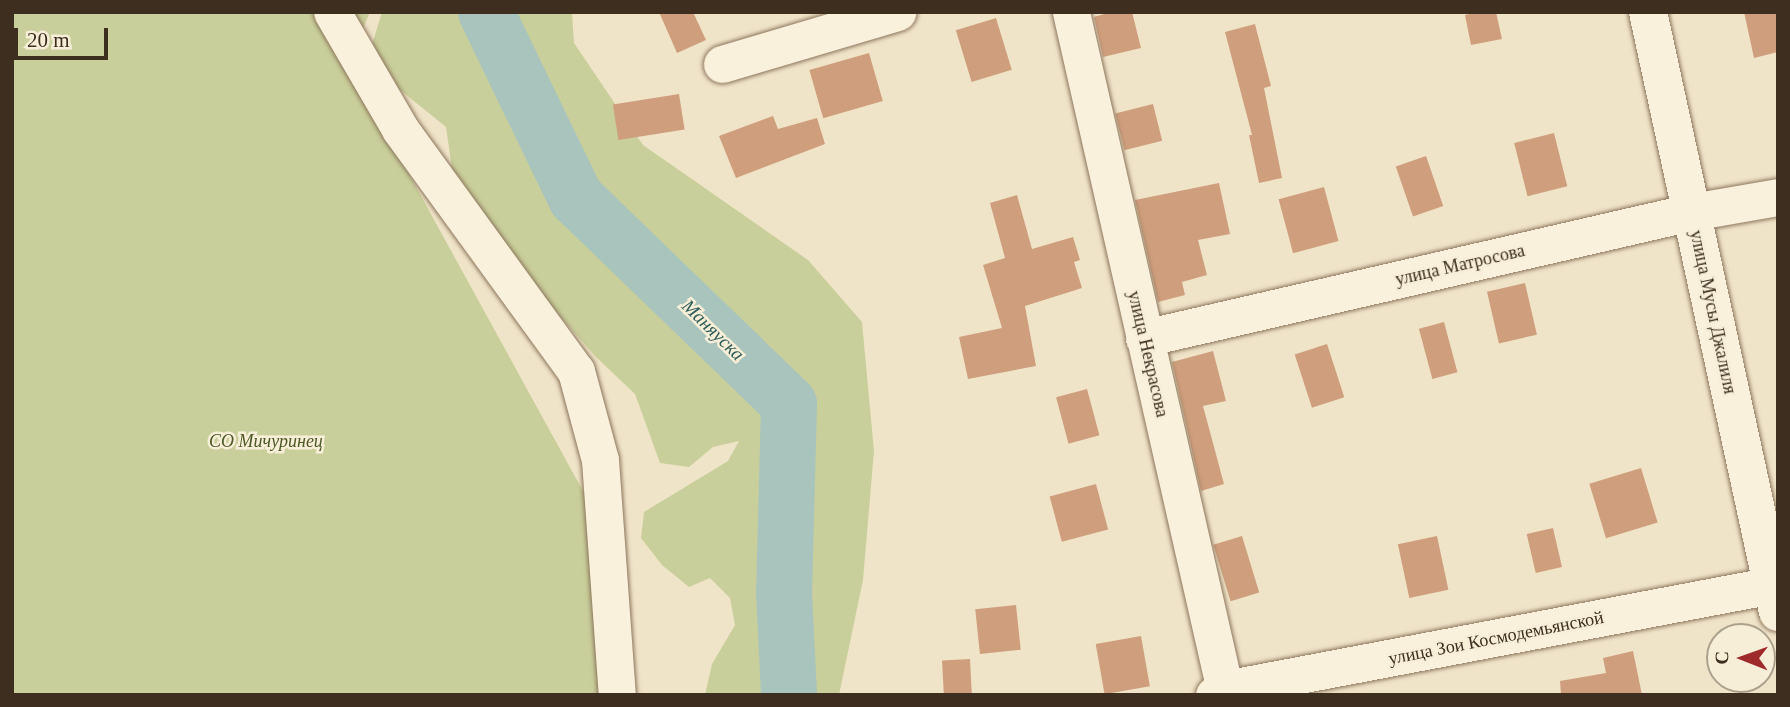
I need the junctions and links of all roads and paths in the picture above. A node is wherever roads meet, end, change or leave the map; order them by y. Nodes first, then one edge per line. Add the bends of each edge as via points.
1 (332, 12) edge
2 (897, 12) edge
3 (1071, 12) edge
4 (1648, 12) edge
5 (722, 64) dead end
6 (1778, 197) edge
7 (1692, 212) junction
8 (1144, 338) junction
9 (1776, 593) edge
10 (1222, 693) edge
11 (617, 695) edge

1 - 11 street via 400,129 576,371 600,460
2 - 5 street
3 - 8 street, улица Некрасова
4 - 7 main road, улица Мусы Джалиля
6 - 7 street, улица Матросова
7 - 8 street, улица Матросова
7 - 9 main road, улица Мусы Джалиля
8 - 10 street, улица Некрасова
9 - 10 street, улица Зои Космодемьянской

